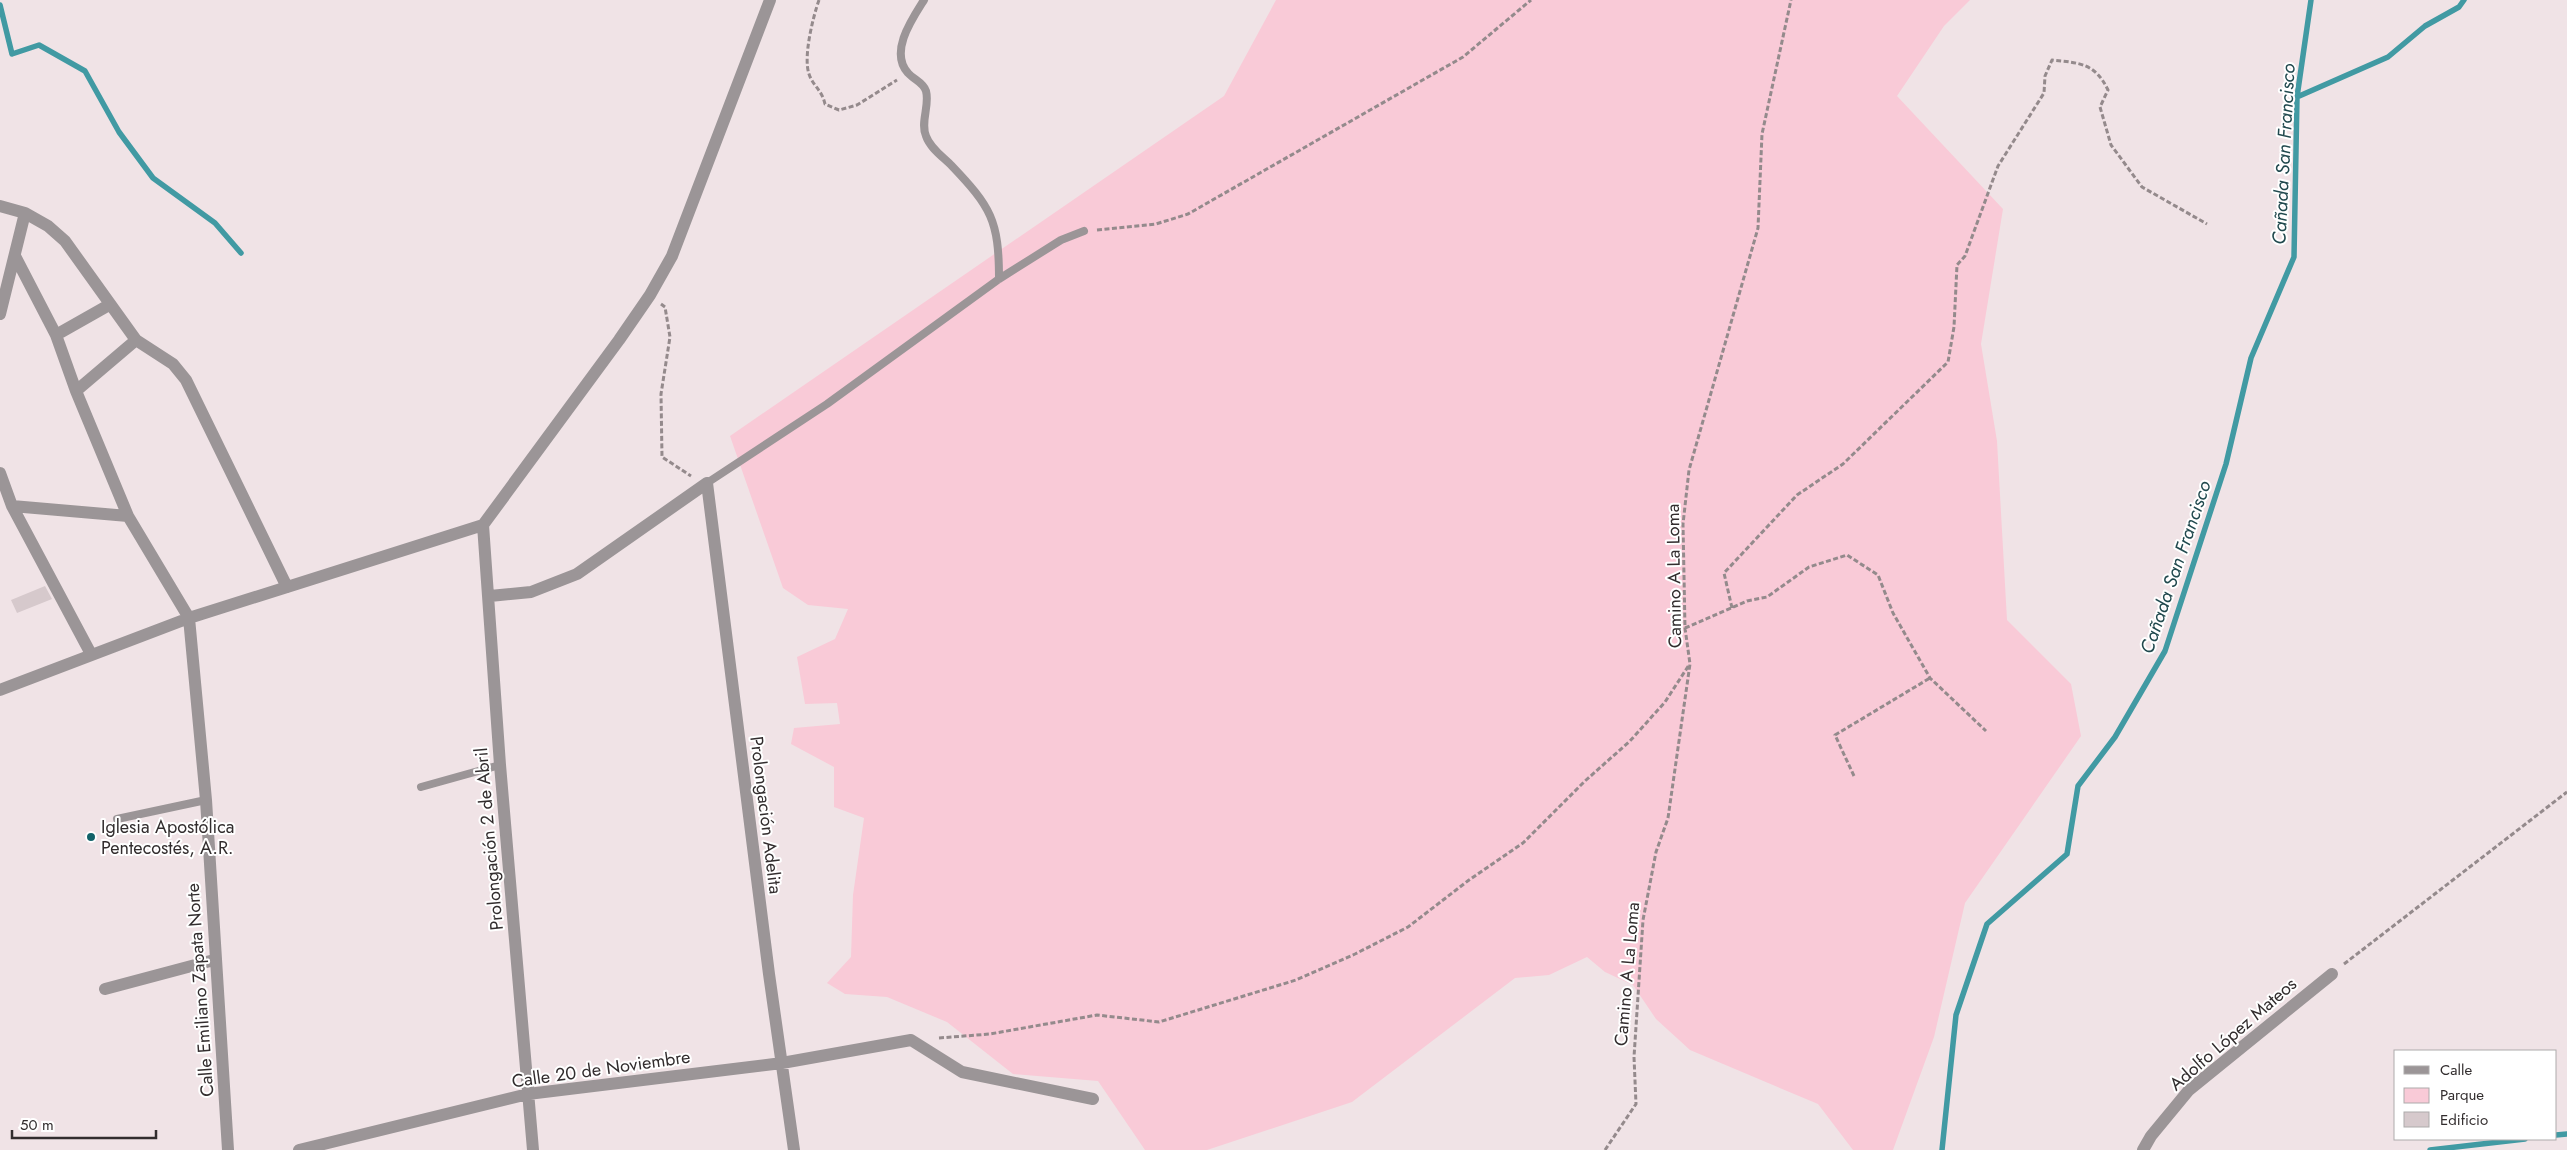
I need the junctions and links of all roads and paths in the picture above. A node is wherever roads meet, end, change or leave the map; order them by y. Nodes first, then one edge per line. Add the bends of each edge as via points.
1 (770, 0) edge
2 (819, 0) edge
3 (924, 0) edge
4 (1531, 0) edge
5 (1792, 0) edge
6 (908, 73) junction
7 (0, 206) edge
8 (25, 213) junction
9 (2207, 224) dead end
10 (1084, 231) joint
11 (15, 256) junction
12 (999, 279) junction
13 (650, 295) junction
14 (109, 305) junction
15 (0, 314) edge
16 (56, 335) junction
17 (136, 340) junction
18 (76, 391) junction
19 (0, 472) edge
20 (707, 484) junction
21 (12, 506) junction
22 (128, 516) junction
23 (483, 525) junction
24 (287, 588) junction
25 (490, 596) junction
26 (1732, 608) junction
27 (189, 618) junction
28 (1684, 628) junction
29 (91, 654) junction
30 (1690, 664) junction
31 (1930, 678) junction
32 (0, 690) edge
33 (1986, 731) dead end
34 (500, 765) junction
35 (1854, 776) dead end
36 (421, 786) dead end
37 (2567, 792) edge
38 (206, 800) junction
39 (117, 819) dead end
40 (214, 960) junction
41 (2332, 974) joint
42 (105, 989) dead end
43 (911, 1040) junction
44 (782, 1063) junction
45 (528, 1094) junction
46 (1093, 1100) dead end
47 (228, 1150) edge
48 (299, 1150) edge
49 (533, 1150) edge
50 (794, 1150) edge
51 (1605, 1150) edge
52 (2143, 1150) edge

1 - 13 street via 672,256
2 - 6 path via 808,51 808,71 813,84 822,92 825,104 839,110 857,105
3 - 6 lane via 902,42 900,54
4 - 10 path via 1464,57 1188,214 1156,224
5 - 28 path, Camino A La Loma via 1762,134 1758,228 1689,470 1683,524
6 - 12 lane via 925,89 924,125 931,144 979,195 993,218 999,249
7 - 8 street
8 - 11 street
8 - 14 street via 48,226 64,241
9 - 26 path via 2142,187 2110,145 2100,107 2108,90 2100,74 2077,62 2052,60 2044,93 1998,166 1965,256 1957,265 1954,327 1948,362 1843,464 1797,495 1724,574
10 - 12 lane via 1061,240
11 - 15 street
11 - 16 street
12 - 20 lane via 827,404
13 - 20 path via 665,307 670,337 660,394 662,457 682,472
13 - 23 street
14 - 16 street
14 - 17 street
16 - 18 street
17 - 18 street
17 - 24 street via 173,364 186,380
18 - 22 street
19 - 21 street
20 - 25 street via 577,574 531,592
20 - 44 street, Prolongación Adelita
21 - 22 street
21 - 29 street
22 - 27 street
23 - 24 street
23 - 25 street, Prolongación 2 de Abril
24 - 27 street
25 - 34 street, Prolongación 2 de Abril
26 - 28 path
26 - 31 path via 1767,596 1809,567 1847,555 1878,575 1893,613
27 - 29 street
27 - 38 street, Calle Emiliano Zapata Norte
28 - 30 path, Camino A La Loma
29 - 32 street
30 - 43 path via 1665,702 1630,741 1523,844 1408,927 1355,954 1296,980 1159,1022 1097,1015 990,1034
30 - 51 path, Camino A La Loma via 1668,818 1656,852 1643,920 1634,1057 1636,1104
31 - 33 path
31 - 35 path via 1835,736
34 - 36 lane
34 - 45 street, Prolongación 2 de Abril
37 - 41 path
38 - 39 lane
38 - 40 street, Calle Emiliano Zapata Norte
40 - 42 street
40 - 47 street, Calle Emiliano Zapata Norte
41 - 52 street, Adolfo López Mateos via 2189,1090
43 - 44 street, Calle 20 de Noviembre
43 - 46 street via 962,1072
44 - 45 street, Calle 20 de Noviembre
44 - 50 street, Prolongación Adelita
45 - 48 street, Calle 20 de Noviembre
45 - 49 street, Prolongación 2 de Abril

